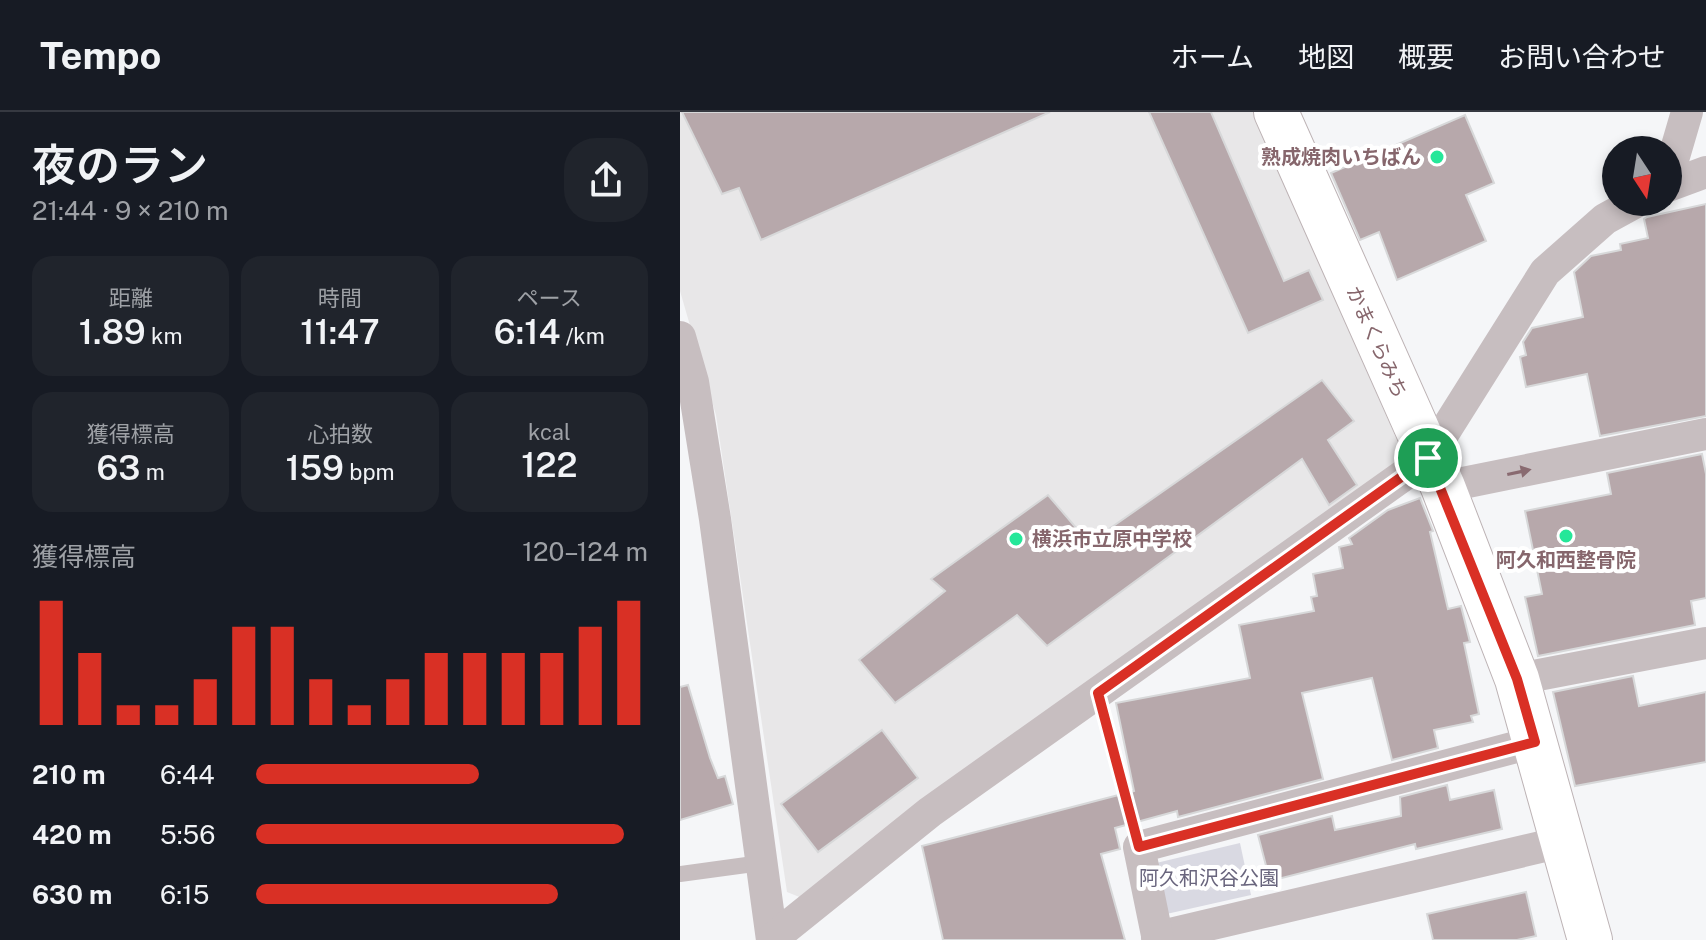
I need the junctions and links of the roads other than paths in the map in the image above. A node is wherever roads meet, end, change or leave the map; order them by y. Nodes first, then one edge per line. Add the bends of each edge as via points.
1 (1276, 112) edge
2 (1687, 112) edge
3 (1680, 136) edge
4 (1706, 172) edge
5 (1682, 181) edge
6 (1610, 216) edge
7 (680, 337) edge
8 (686, 384) edge
9 (1706, 434) edge
10 (1436, 473) junction
11 (1706, 643) edge
12 (1517, 679) junction
13 (1535, 742) junction
14 (1562, 842) junction
15 (761, 863) junction
16 (680, 874) edge
17 (1157, 938) edge
18 (772, 940) edge
19 (1590, 940) edge

1 - 10 street, かまくらみち
2 - 3 street
4 - 5 street
6 - 10 street via 1545,272
7 - 8 street
8 - 15 street
10 -> 9 street
10 - 12 street, かまくらみち
10 - 18 street via 1098,693 930,812
11 - 12 street
12 - 13 street, かまくらみち
13 - 14 street, かまくらみち
13 - 17 street via 1139,847
14 - 17 street
14 - 19 street, かまくらみち
15 - 16 lane
15 - 18 street

